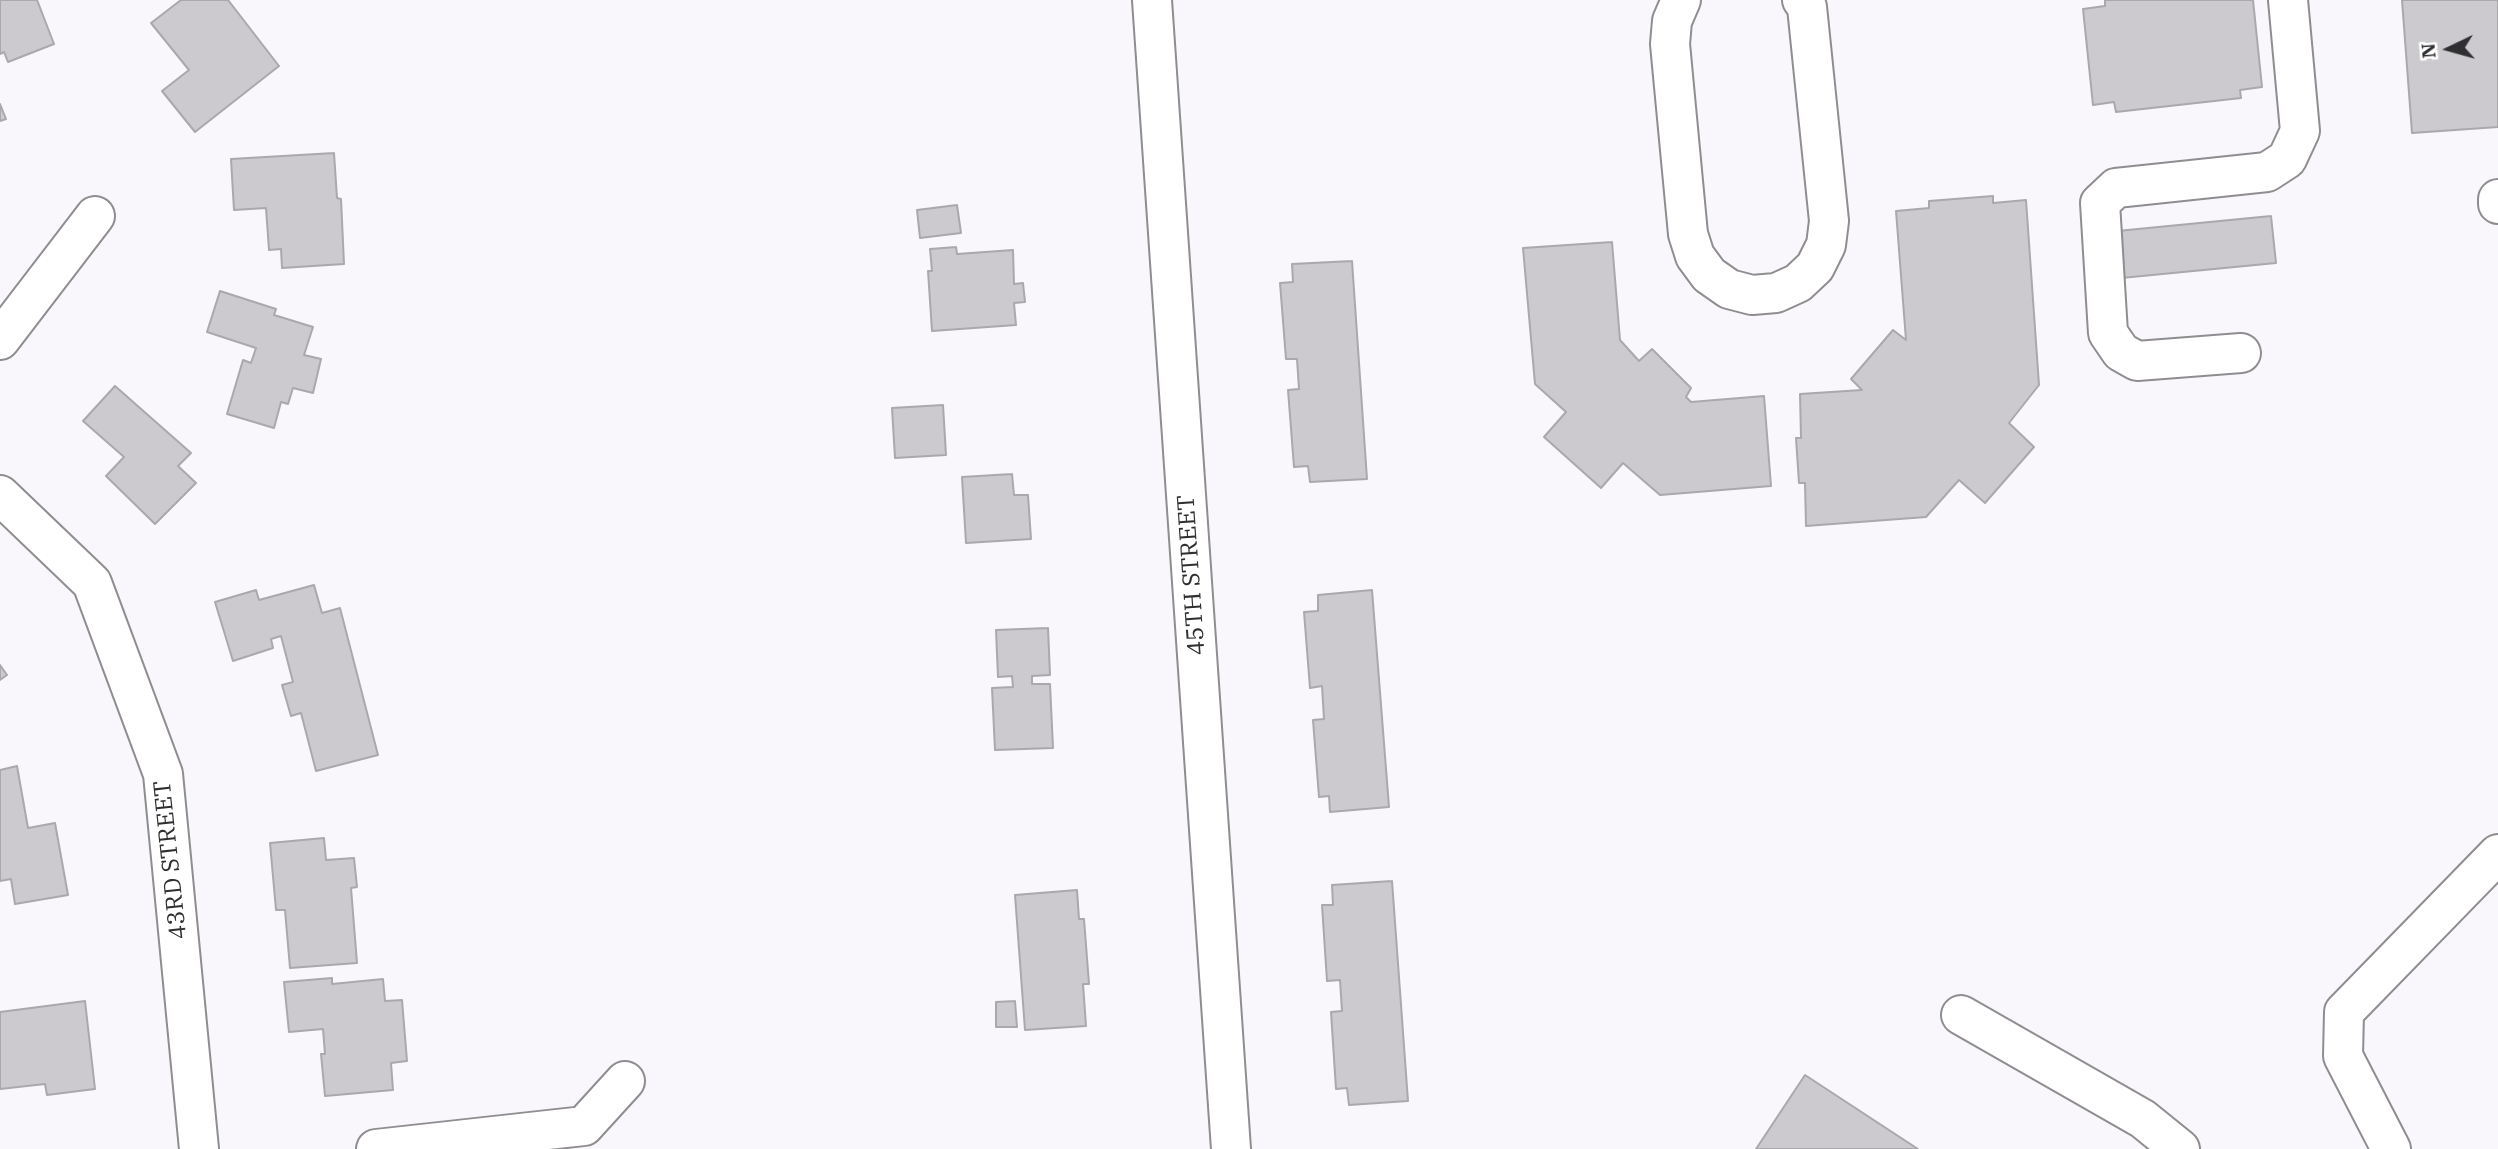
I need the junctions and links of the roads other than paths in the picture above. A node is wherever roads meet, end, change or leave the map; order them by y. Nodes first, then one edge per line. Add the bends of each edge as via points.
1 (1152, 0) edge
2 (1681, 0) edge
3 (1802, 0) edge
4 (2288, 0) edge
5 (96, 216) dead end
6 (0, 340) edge
7 (2241, 353) dead end
8 (0, 495) edge
9 (2498, 854) edge
10 (1961, 1015) dead end
11 (625, 1082) dead end
12 (199, 1149) edge
13 (376, 1149) edge
14 (1231, 1149) edge
15 (2179, 1149) edge
16 (2391, 1149) edge

1 - 14 street, 45TH STREET
2 - 3 street via 1672,21 1670,44 1688,234 1695,256 1709,275 1729,289 1752,295 1776,293 1798,283 1815,267 1826,245 1829,221 1807,7
4 - 7 street via 2300,131 2287,159 2267,172 2116,188 2100,203 2108,333 2121,352 2137,361
5 - 6 street
8 - 12 street, 43RD STREET via 92,583 163,774
9 - 16 street via 2344,1012 2343,1056
10 - 15 street via 2143,1119
11 - 13 street via 584,1126

